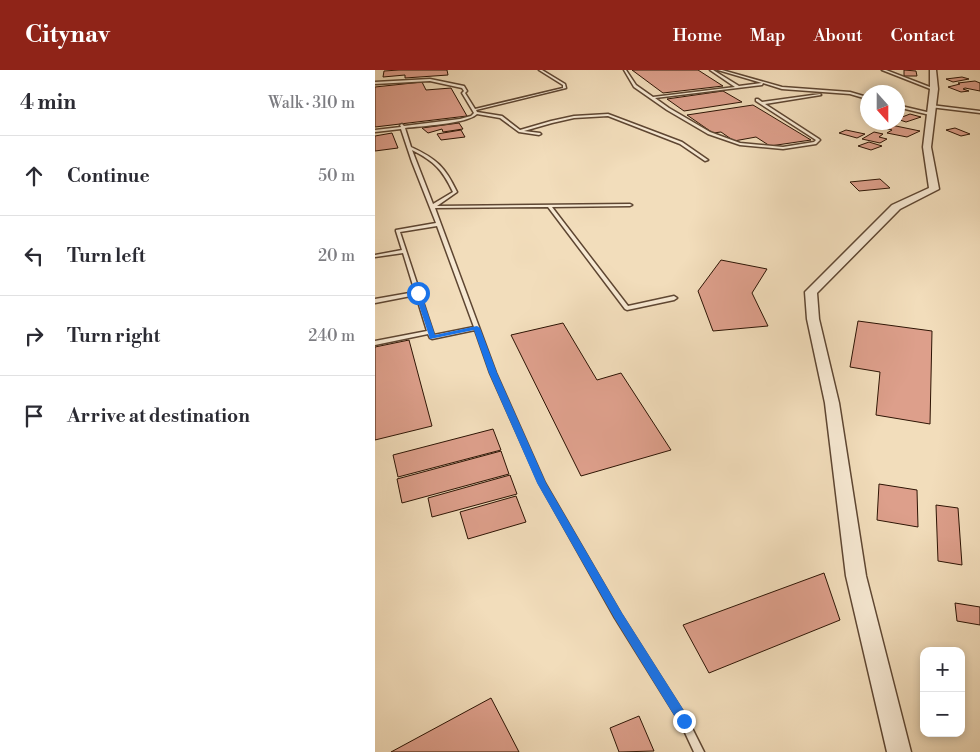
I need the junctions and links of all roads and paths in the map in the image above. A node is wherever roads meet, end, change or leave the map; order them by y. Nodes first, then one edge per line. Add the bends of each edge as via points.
1 (540, 70) edge
2 (625, 70) edge
3 (711, 70) edge
4 (719, 70) edge
5 (883, 70) edge
6 (933, 70) edge
7 (375, 83) edge
8 (765, 83) junction
9 (738, 87) junction
10 (934, 89) junction
11 (835, 92) junction
12 (860, 96) edge
13 (651, 98) junction
14 (757, 100) dead end
15 (762, 103) junction
16 (905, 107) edge
17 (930, 110) junction
18 (475, 111) junction
19 (980, 112) edge
20 (403, 126) junction
21 (375, 131) edge
22 (520, 131) junction
23 (539, 134) dead end
24 (410, 148) junction
25 (706, 160) dead end
26 (630, 205) dead end
27 (432, 206) junction
28 (549, 206) junction
29 (439, 224) junction
30 (404, 251) junction
31 (375, 256) edge
32 (418, 293) junction
33 (674, 298) dead end
34 (375, 301) edge
35 (477, 328) junction
36 (431, 332) junction
37 (375, 343) edge
38 (699, 752) edge
39 (899, 752) edge

1 - 18 lane via 565,88
2 - 13 lane via 635,86
3 - 9 lane
4 - 8 lane
5 - 10 lane
6 - 10 street
7 - 18 lane via 431,80 463,87 466,91 463,93
8 - 9 lane
8 - 11 lane via 798,90
9 - 13 lane
10 - 17 street
11 - 12 lane
11 - 15 lane
13 - 15 lane via 696,126 740,144 783,148 818,140
14 - 15 lane
16 - 17 lane
17 - 19 lane
17 - 39 street via 927,147 934,189 896,207 811,292 813,318 833,403 855,576
18 - 20 lane via 472,117 461,120
18 - 22 lane via 501,117
20 - 21 lane
20 - 24 lane
22 - 23 lane
22 - 25 lane via 550,121 607,115 681,143
24 - 27 lane
24 - 27 lane via 435,160 446,172 455,192
26 - 28 lane
27 - 28 lane
27 - 29 lane
28 - 33 lane via 627,308
29 - 30 lane via 398,231
29 - 35 lane
30 - 31 lane
30 - 32 lane
32 - 34 lane
32 - 36 lane
35 - 36 lane via 432,337
35 - 38 lane via 493,373 542,483 618,616 684,721
36 - 37 lane

